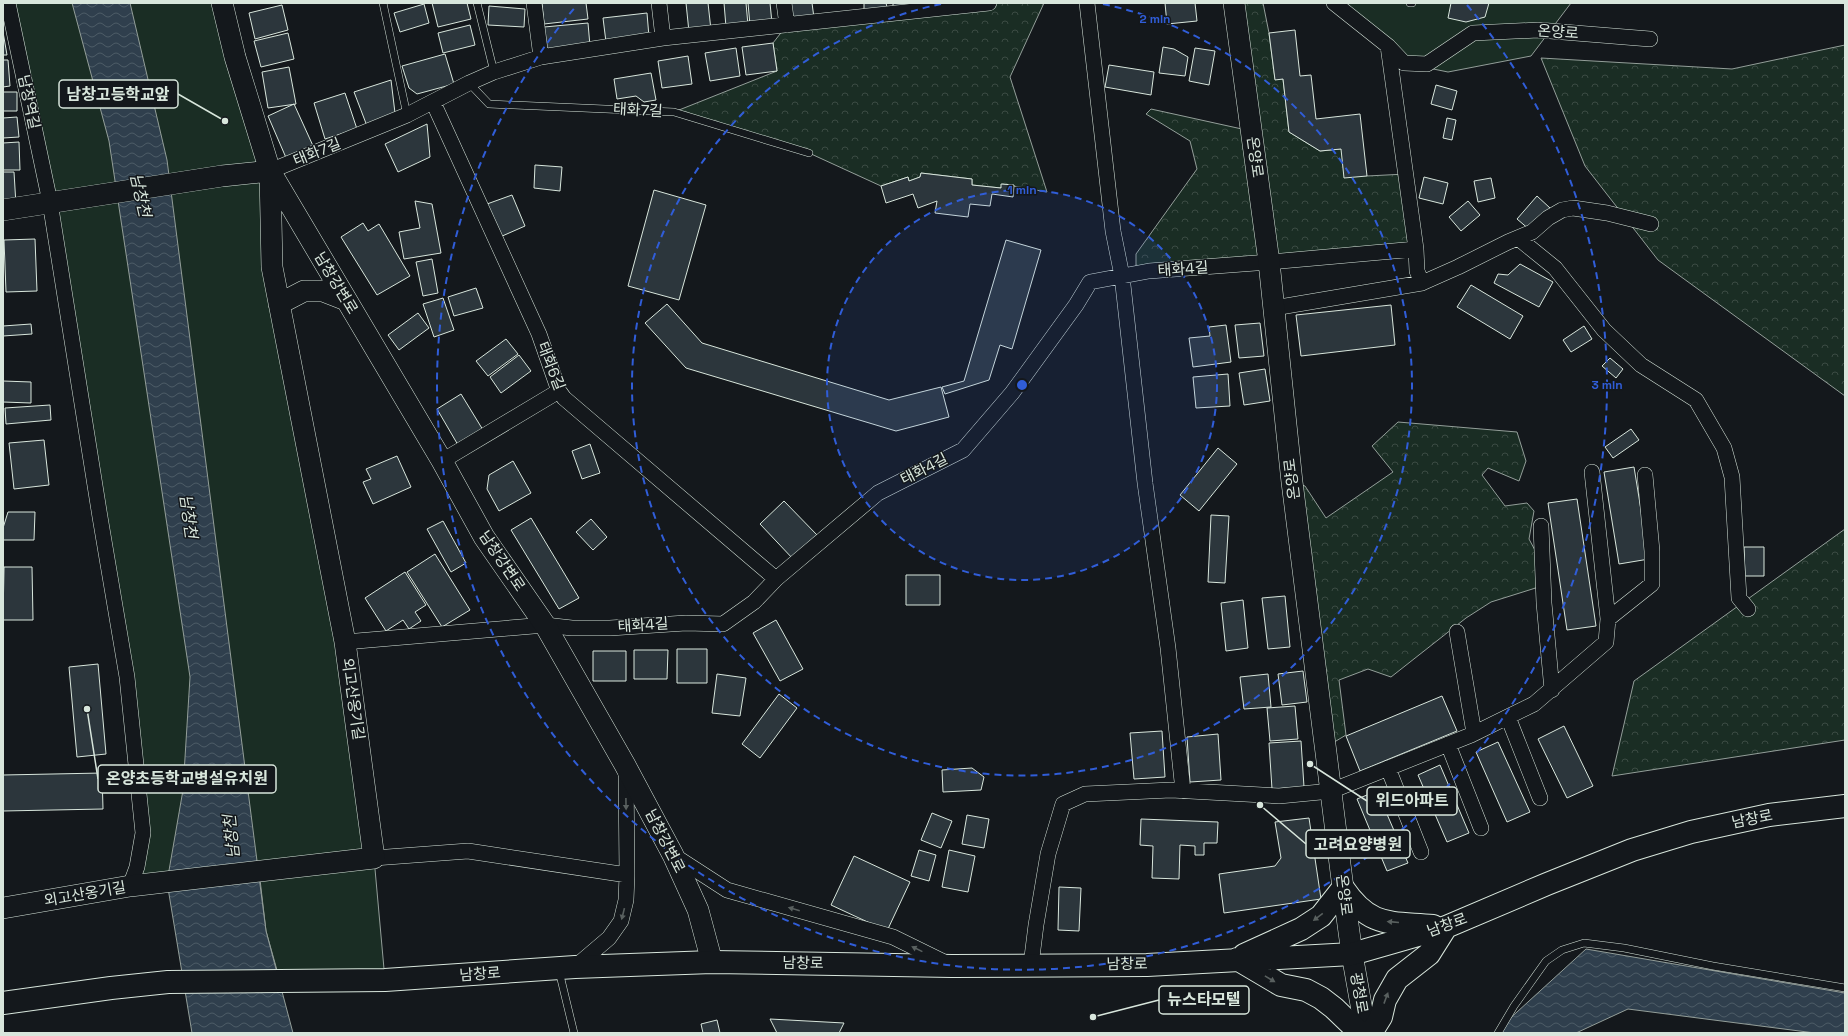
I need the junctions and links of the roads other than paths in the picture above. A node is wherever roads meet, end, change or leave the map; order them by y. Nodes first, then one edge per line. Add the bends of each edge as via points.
1 (8, 3) edge
2 (222, 3) edge
3 (383, 3) edge
4 (477, 3) edge
5 (534, 3) edge
6 (659, 3) edge
7 (784, 3) edge
8 (989, 3) edge
9 (1087, 3) edge
10 (1234, 3) edge
11 (1334, 3) edge
12 (787, 25) junction
13 (663, 38) junction
14 (1650, 39) dead end
15 (1388, 46) junction
16 (541, 56) junction
17 (494, 72) junction
18 (469, 83) junction
19 (433, 102) junction
20 (407, 115) junction
21 (809, 153) dead end
22 (270, 171) junction
23 (50, 202) junction
24 (3, 210) edge
25 (1651, 224) dead end
26 (1518, 238) junction
27 (1416, 249) junction
28 (1269, 262) junction
29 (1122, 276) junction
30 (1422, 283) junction
31 (346, 300) junction
32 (279, 304) junction
33 (1274, 308) junction
34 (559, 391) junction
35 (442, 461) junction
36 (1592, 472) dead end
37 (1645, 475) dead end
38 (1541, 526) dead end
39 (776, 579) junction
40 (1748, 609) dead end
41 (1608, 619) junction
42 (545, 625) junction
43 (1457, 632) dead end
44 (345, 642) junction
45 (1552, 690) junction
46 (1508, 716) junction
47 (1474, 733) junction
48 (1448, 744) junction
49 (626, 765) junction
50 (1388, 768) junction
51 (1183, 791) junction
52 (1331, 791) junction
53 (1540, 798) dead end
54 (1845, 806) edge
55 (1481, 828) dead end
56 (1421, 852) dead end
57 (673, 855) junction
58 (374, 858) junction
59 (627, 875) junction
60 (130, 886) junction
61 (1343, 888) junction
62 (3, 908) edge
63 (1446, 927) junction
64 (1352, 954) junction
65 (1237, 959) junction
66 (712, 962) junction
67 (1031, 965) junction
68 (952, 966) junction
69 (567, 968) junction
70 (1845, 988) edge
71 (3, 1003) edge
72 (574, 1033) edge
73 (1360, 1033) edge
74 (1366, 1033) edge
75 (1371, 1033) edge
76 (1498, 1033) edge

1 - 23 street, 남창역길
2 - 22 street, 남창강변로 via 235,57
3 - 20 lane
4 - 17 lane
5 - 16 street
6 - 13 street
7 - 12 street
8 - 12 street, 태화7길
9 - 29 street via 1113,231
10 - 28 street, 온양로
11 - 15 street, 온양로
12 - 13 street, 태화7길
13 - 16 street, 태화7길
14 - 15 street, 온양로 via 1538,30 1473,33 1427,64 1404,63
15 - 27 street
16 - 17 street, 태화7길
17 - 18 street, 태화7길
18 - 19 street, 태화7길
18 - 21 lane, 태화7길 via 489,104 674,112
19 - 20 street, 태화7길
19 - 34 street, 태화6길 via 539,334
20 - 22 street, 태화7길
22 - 23 street
22 - 31 street, 남창강변로
22 - 32 street, 남창강변로 via 272,267
23 - 24 street
23 - 60 street, 남창역길 via 127,677 143,834 137,867
25 - 26 street via 1573,208 1562,210 1532,232
26 - 30 street
26 - 40 street via 1555,268 1604,330 1641,365 1696,400 1724,448 1732,477 1739,598
27 - 28 street, 태화4길
27 - 30 street via 1417,271
28 - 29 street, 태화4길 via 1149,271
28 - 33 street, 온양로
29 - 39 street, 태화4길 via 1090,282 1012,393 963,450 878,493
29 - 51 street
30 - 33 street
31 - 32 street via 323,291 304,291
31 - 35 street, 남창강변로
32 - 44 street, 남창강변로
33 - 52 street, 온양로 via 1292,482
34 - 35 street
34 - 39 street, 태화6길 via 564,398
35 - 42 street, 남창강변로 via 484,537
36 - 41 street
37 - 41 street via 1652,552 1652,584
38 - 45 street via 1544,603
39 - 42 street, 태화4길 via 754,602 724,624 686,623 610,628
41 - 45 street via 1606,642
42 - 44 street, 외고산옹기길
42 - 49 street, 남창강변로
43 - 47 street
44 - 58 street, 외고산옹기길
45 - 46 street via 1534,704
46 - 47 street
46 - 53 street
47 - 48 street
48 - 50 street
48 - 55 street
49 - 57 street, 남창강변로
49 -> 59 street
50 - 52 street
50 - 56 street
51 - 52 street via 1279,796
51 - 67 street via 1085,794 1063,804 1048,854
52 - 61 street, 온양로
54 - 63 main road, 남창로 via 1769,815 1692,832 1632,850
57 - 66 street, 남창강변로 via 698,910
68 -> 57 street via 894,937 728,890
58 - 59 street via 468,850
58 - 60 street, 외고산옹기길
59 -> 69 street via 626,900 621,921 609,938
60 - 62 street, 외고산옹기길
63 -> 61 main road via 1384,922 1364,913
61 - 64 street, 온양로
61 -> 65 main road via 1321,916 1301,929
63 - 64 main road, 남창로
75 -> 63 main road via 1382,1017 1385,1000 1397,979 1429,954
64 - 65 main road, 남창로
64 - 74 street, 광청로
65 - 67 main road, 남창로 via 1147,965
65 -> 73 main road via 1281,985 1306,990 1321,998
66 - 68 main road, 남창로
66 - 69 main road, 남창로
67 - 68 main road, 남창로
69 - 71 main road, 남창로 via 385,980 168,982
69 - 72 lane
70 - 76 lane via 1584,943 1562,950 1546,961

